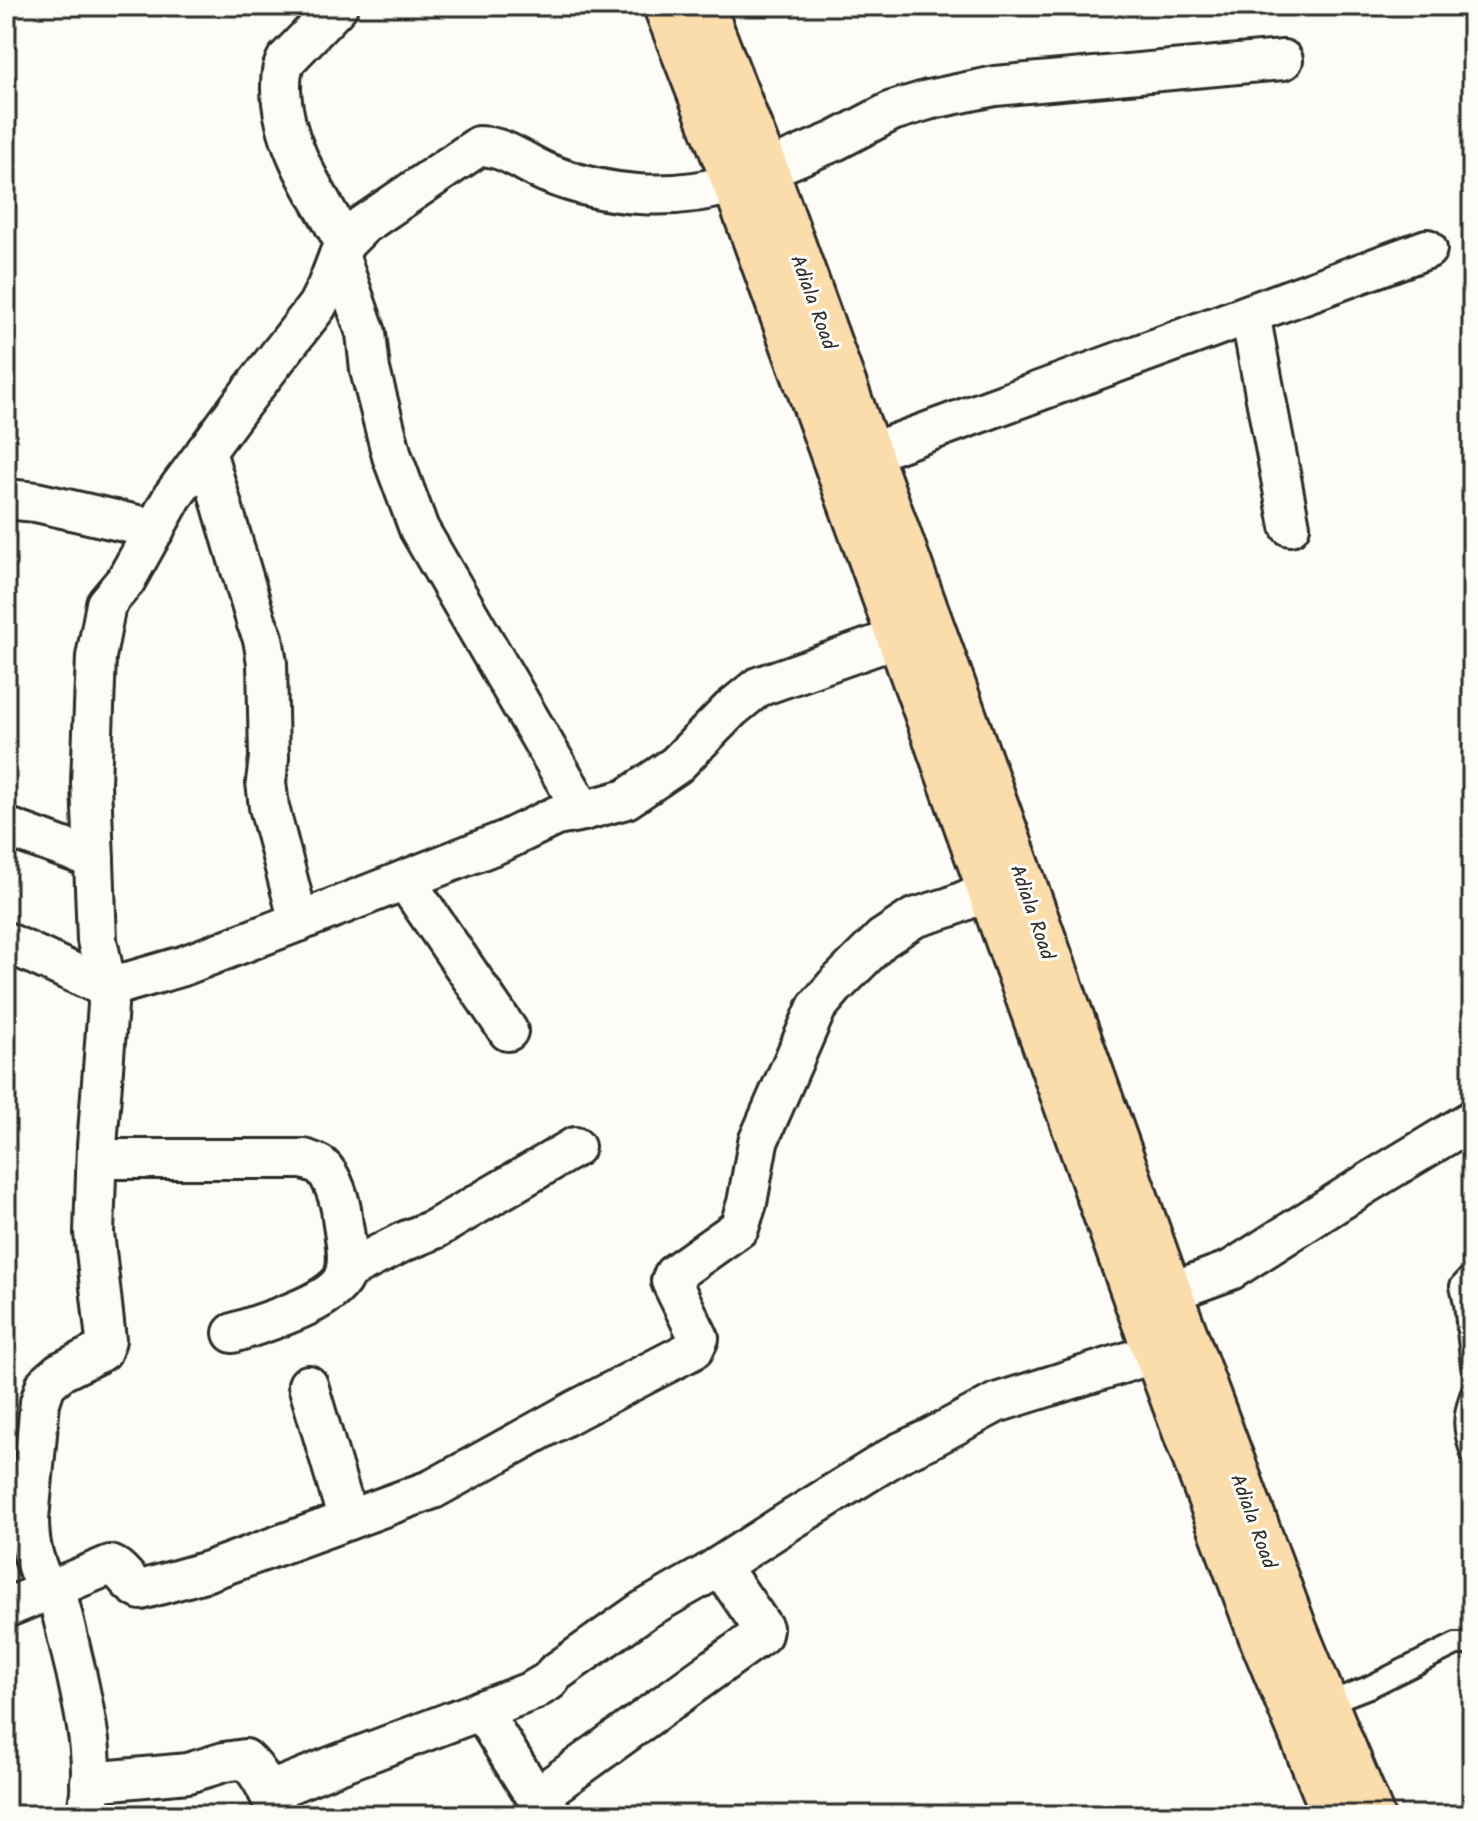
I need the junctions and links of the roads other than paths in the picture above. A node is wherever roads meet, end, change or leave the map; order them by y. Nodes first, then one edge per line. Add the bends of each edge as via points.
1 (338, 6) edge
2 (666, 6) edge
3 (702, 6) edge
4 (1283, 60) dead end
5 (750, 177) junction
6 (342, 249) junction
7 (1427, 249) dead end
8 (1250, 314) junction
9 (206, 451) junction
10 (853, 459) junction
11 (6, 499) edge
12 (1290, 526) dead end
13 (155, 529) junction
14 (900, 637) junction
15 (583, 811) junction
16 (6, 827) edge
17 (94, 859) junction
18 (405, 880) junction
19 (990, 890) junction
20 (299, 922) junction
21 (6, 942) edge
22 (107, 988) junction
23 (508, 1031) dead end
24 (1472, 1120) edge
25 (575, 1147) dead end
26 (97, 1159) junction
27 (346, 1271) junction
28 (1472, 1274) edge
29 (1154, 1298) junction
30 (233, 1333) dead end
31 (1156, 1353) junction
32 (1472, 1366) edge
33 (308, 1385) dead end
34 (1472, 1392) edge
35 (20, 1452) edge
36 (1472, 1454) edge
37 (348, 1520) junction
38 (720, 1566) junction
39 (50, 1588) junction
40 (6, 1608) edge
41 (1472, 1644) edge
42 (1325, 1704) junction
43 (481, 1710) junction
44 (88, 1798) edge
45 (273, 1804) edge
46 (545, 1806) edge
47 (1343, 1815) edge

1 - 6 street via 281,71 284,114 296,155
2 - 5 main road, Adiala Road
3 - 5 main road, Adiala Road
4 - 5 street via 995,86 928,100 892,111
5 - 6 street via 664,196 620,192 557,177 494,146 479,146 363,225
5 - 10 main road, Adiala Road
6 - 9 street via 317,306
6 - 15 street via 392,456 419,529
7 - 8 street
8 - 10 street
8 - 12 street
9 - 13 street
9 - 20 street via 263,638 269,807
10 - 14 main road, Adiala Road
10 - 29 main road, Adiala Road
11 - 13 street
13 - 17 street via 106,604 96,657
14 - 15 street via 758,687 676,765 626,799
14 - 19 main road, Adiala Road
15 - 18 street via 556,816
16 - 17 street
17 - 22 street via 97,940
18 - 20 street
18 - 23 street
19 - 29 main road, Adiala Road
19 - 37 street via 914,918 882,939 817,1007 758,1142 739,1228 671,1281 699,1338 694,1349 433,1489
20 - 22 street
21 - 22 street
22 - 26 street
24 - 29 street via 1231,1270
25 - 27 street via 435,1229
26 - 27 street via 304,1159 321,1166 341,1203
26 - 35 street via 94,1233 106,1340 102,1351 46,1384
27 - 30 street via 324,1297
28 - 32 lane via 1461,1286
29 - 31 main road, Adiala Road
29 - 42 main road, Adiala Road
31 - 38 street via 996,1403 899,1453
31 - 47 main road, Adiala Road via 1264,1643
33 - 37 street
34 - 36 lane via 1465,1433
35 - 39 street via 32,1555
37 - 39 street via 141,1590 110,1565
38 - 43 street via 644,1610 549,1681
38 - 46 street via 763,1628 762,1634
39 - 40 street
39 - 44 street via 88,1726
41 - 42 lane via 1456,1644
42 - 47 main road, Adiala Road
43 - 45 street
43 - 46 street
44 - 45 street via 245,1759

